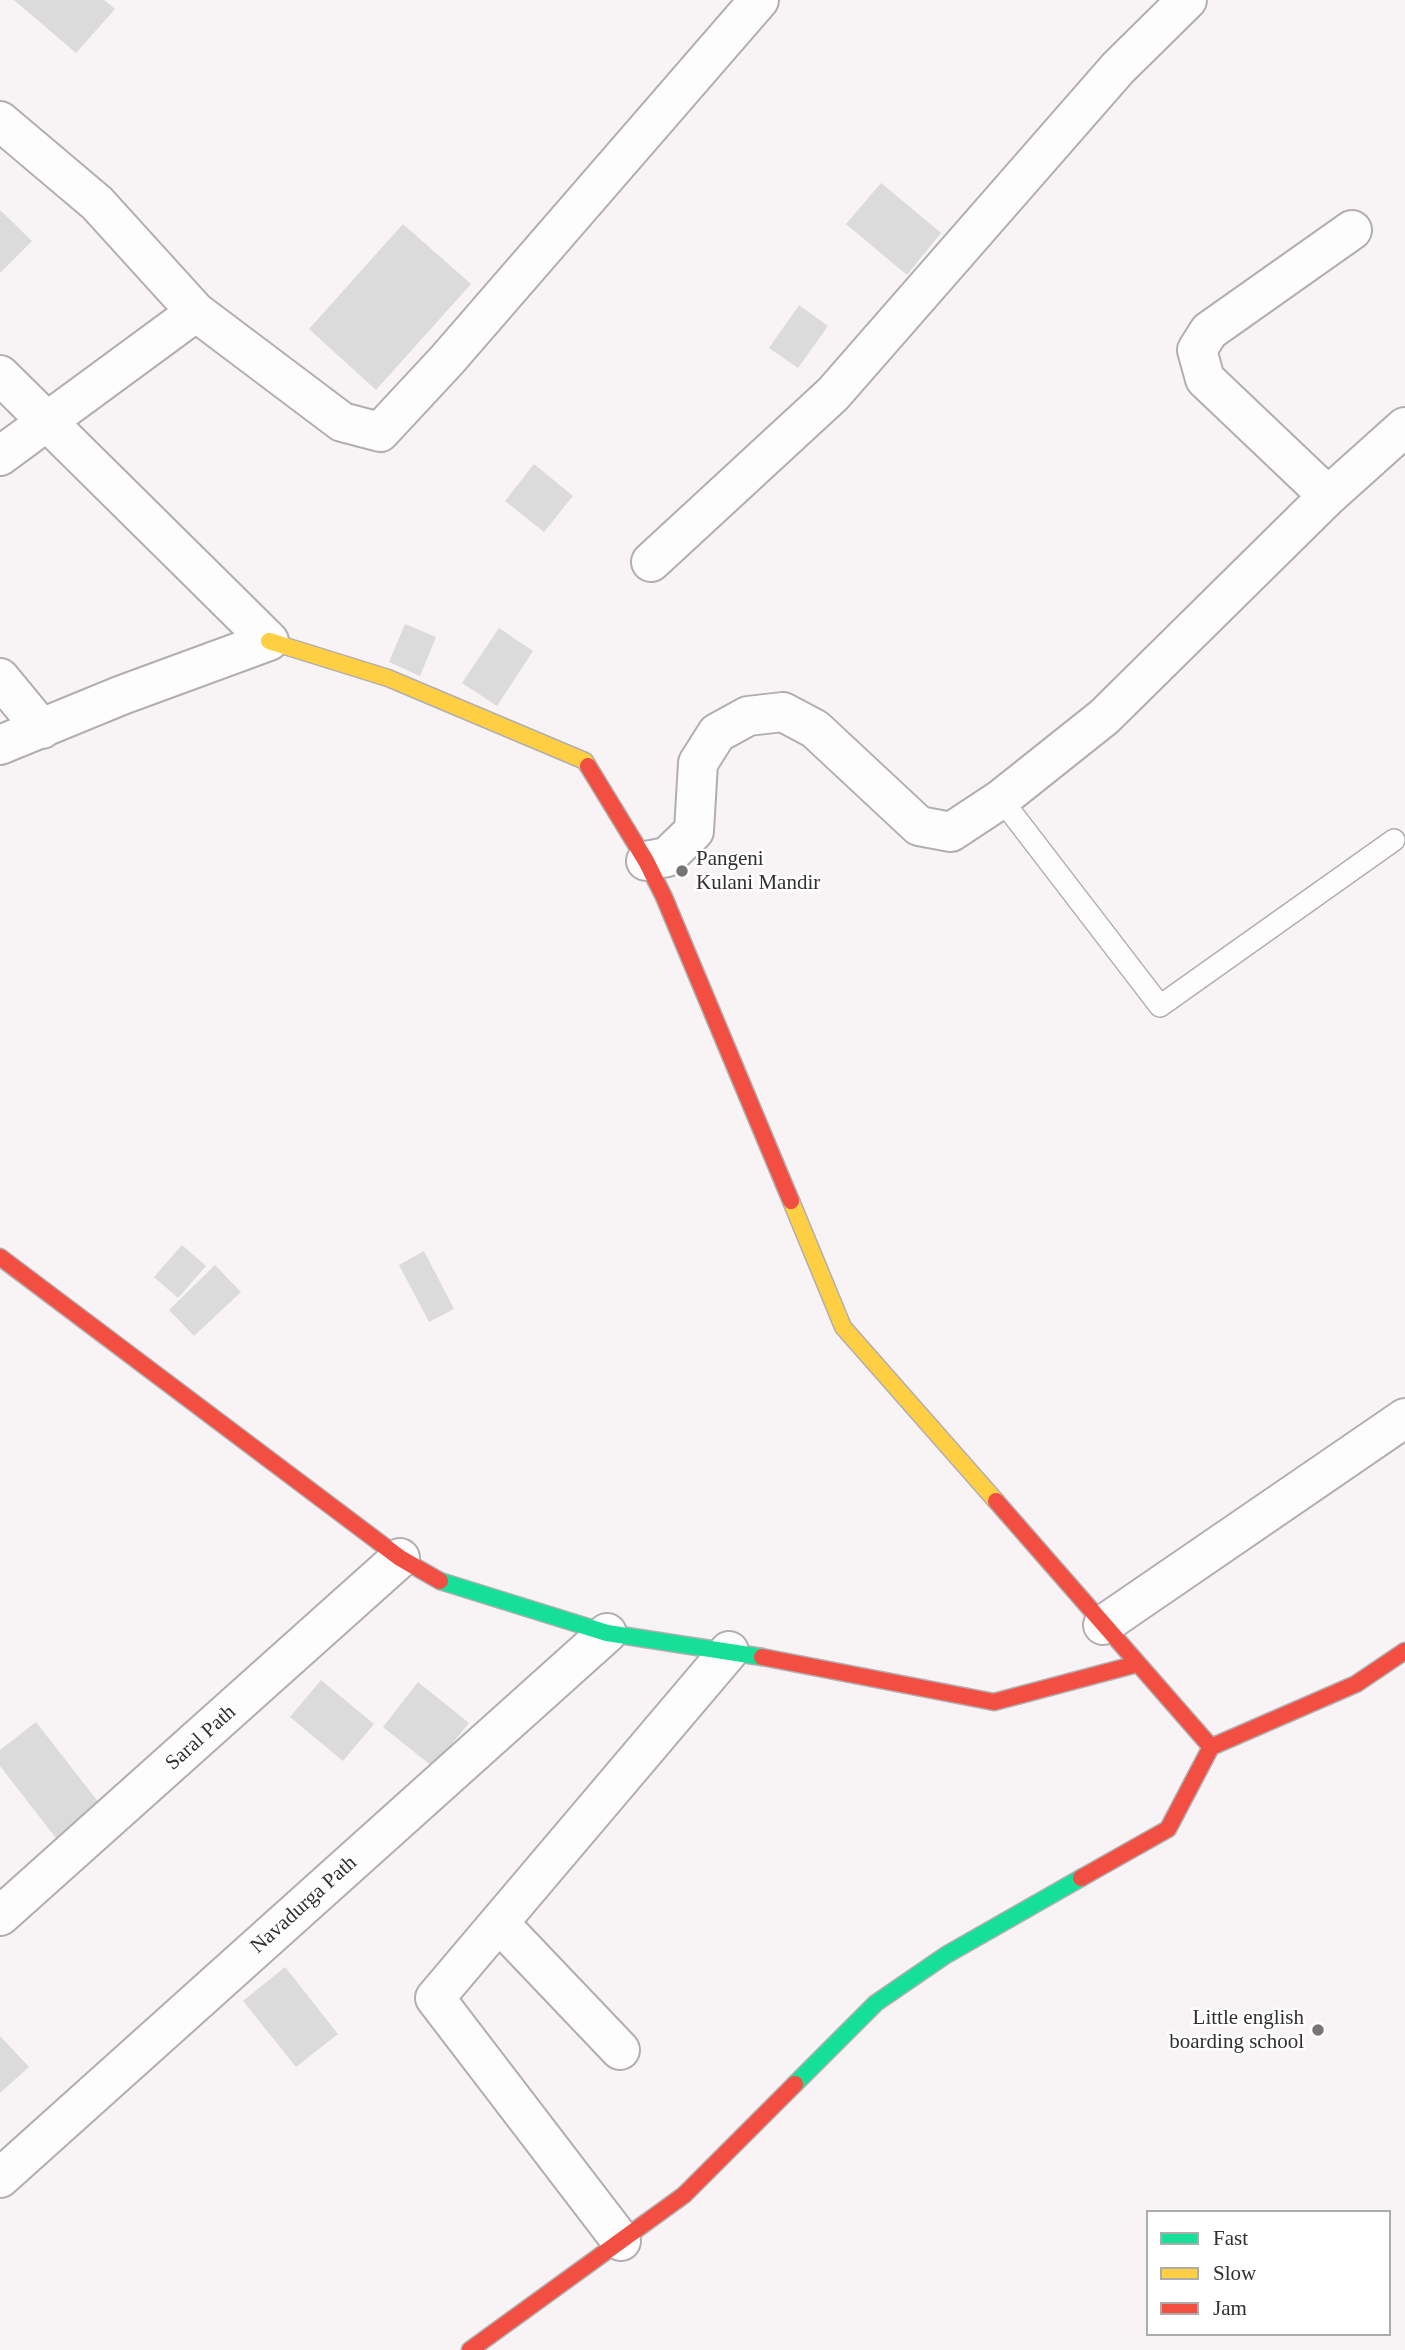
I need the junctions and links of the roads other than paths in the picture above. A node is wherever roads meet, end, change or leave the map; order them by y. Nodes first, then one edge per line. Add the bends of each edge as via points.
1 (759, 0) edge
2 (1186, 0) edge
3 (0, 121) edge
4 (1352, 230) dead end
5 (196, 312) junction
6 (0, 375) edge
7 (46, 422) junction
8 (1404, 429) edge
9 (0, 456) edge
10 (1328, 496) junction
11 (651, 562) dead end
12 (269, 641) junction
13 (0, 678) edge
14 (41, 729) junction
15 (0, 745) edge
16 (1001, 799) junction
17 (1394, 840) dead end
18 (646, 861) junction
19 (1, 1260) edge
20 (1405, 1418) edge
21 (400, 1558) junction
22 (1103, 1625) junction
23 (607, 1633) junction
24 (729, 1651) junction
25 (1405, 1651) edge
26 (1137, 1664) junction
27 (1211, 1747) junction
28 (0, 1916) edge
29 (499, 1924) junction
30 (620, 2050) dead end
31 (0, 2178) edge
32 (621, 2241) junction
33 (470, 2350) edge

1 - 5 street via 380,432 342,422
2 - 11 street via 1118,68 833,394
3 - 5 street via 97,203
4 - 10 street via 1209,331 1197,349 1205,379
5 - 7 street
6 - 7 street
7 - 9 street
7 - 12 street
8 - 10 street
10 - 16 street via 1104,717
12 - 14 street
12 - 18 street via 387,678 585,761
13 - 14 street
14 - 15 street
16 - 17 lane via 1160,1006
16 - 18 street via 951,832 919,826 816,729 783,712 748,716 717,733 698,763 694,831 667,857
18 - 22 street via 844,1327
19 - 21 street
20 - 22 street
21 - 23 street via 436,1580
21 - 28 street, Saral Path
22 - 26 street
23 - 24 street
23 - 31 street, Navadurga Path
24 - 26 street via 994,1702
24 - 29 street
25 - 27 street via 1356,1684
26 - 27 street
27 - 32 street via 1168,1829 946,1955 876,2003 684,2195
29 - 30 street
29 - 32 street via 435,1998
32 - 33 street

